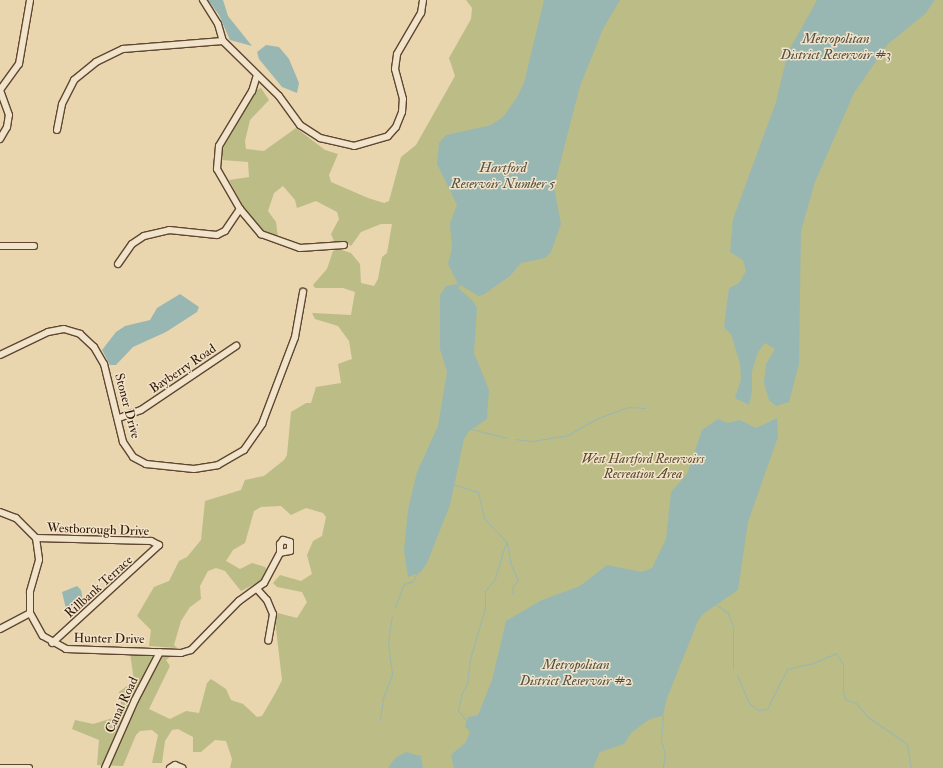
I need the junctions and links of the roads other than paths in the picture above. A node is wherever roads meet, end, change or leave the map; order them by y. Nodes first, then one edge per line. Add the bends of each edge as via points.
1 (30, 0) edge
2 (203, 0) edge
3 (423, 0) edge
4 (223, 41) junction
5 (256, 75) junction
6 (0, 90) edge
7 (57, 130) dead end
8 (0, 139) edge
9 (240, 209) junction
10 (344, 244) dead end
11 (0, 246) edge
12 (34, 246) dead end
13 (118, 264) dead end
14 (304, 292) dead end
15 (236, 346) dead end
16 (0, 355) edge
17 (119, 418) junction
18 (0, 512) edge
19 (36, 538) junction
20 (159, 545) joint
21 (280, 553) dead end
22 (257, 589) junction
23 (30, 614) junction
24 (0, 629) edge
25 (268, 641) dead end
26 (52, 643) junction
27 (160, 652) junction
28 (0, 768) edge
29 (29, 768) edge
30 (105, 768) edge
31 (170, 768) edge
32 (182, 768) edge

1 - 6 street via 19,64
2 - 4 street via 218,24
3 - 5 street via 421,13 397,54 395,69 403,99 402,112 388,136 354,146 320,138 300,125 279,96
4 - 5 street
4 - 7 street via 123,49 96,62 74,80 62,104
5 - 9 street via 252,91 219,146 216,158 217,169
6 - 8 street via 9,115 7,127
9 - 10 street via 261,234 284,244 300,248
9 - 13 street via 225,231 217,235 169,230 144,236 132,244
11 - 12 street
14 - 17 street, Stoner Drive via 295,337 262,424 244,450 218,465 194,469 146,464 133,457 123,442
15 - 17 street, Bayberry Road via 141,410
16 - 17 street, Stoner Drive via 48,332 64,329 80,334 94,347 104,364
18 - 19 street via 20,521
19 - 20 street, Westborough Drive via 151,541
19 - 23 street, Hunter Drive via 39,560 30,592
20 - 26 street, Rillbank Terrace
21 - 22 street, Hunter Drive via 264,583
22 - 25 street via 267,600 273,614
22 - 27 street, Hunter Drive via 239,601 191,650
23 - 24 street
23 - 26 street, Hunter Drive via 38,630
26 - 27 street, Hunter Drive via 76,650
27 - 30 street, Canal Road via 134,700
28 - 29 street
31 - 32 street

